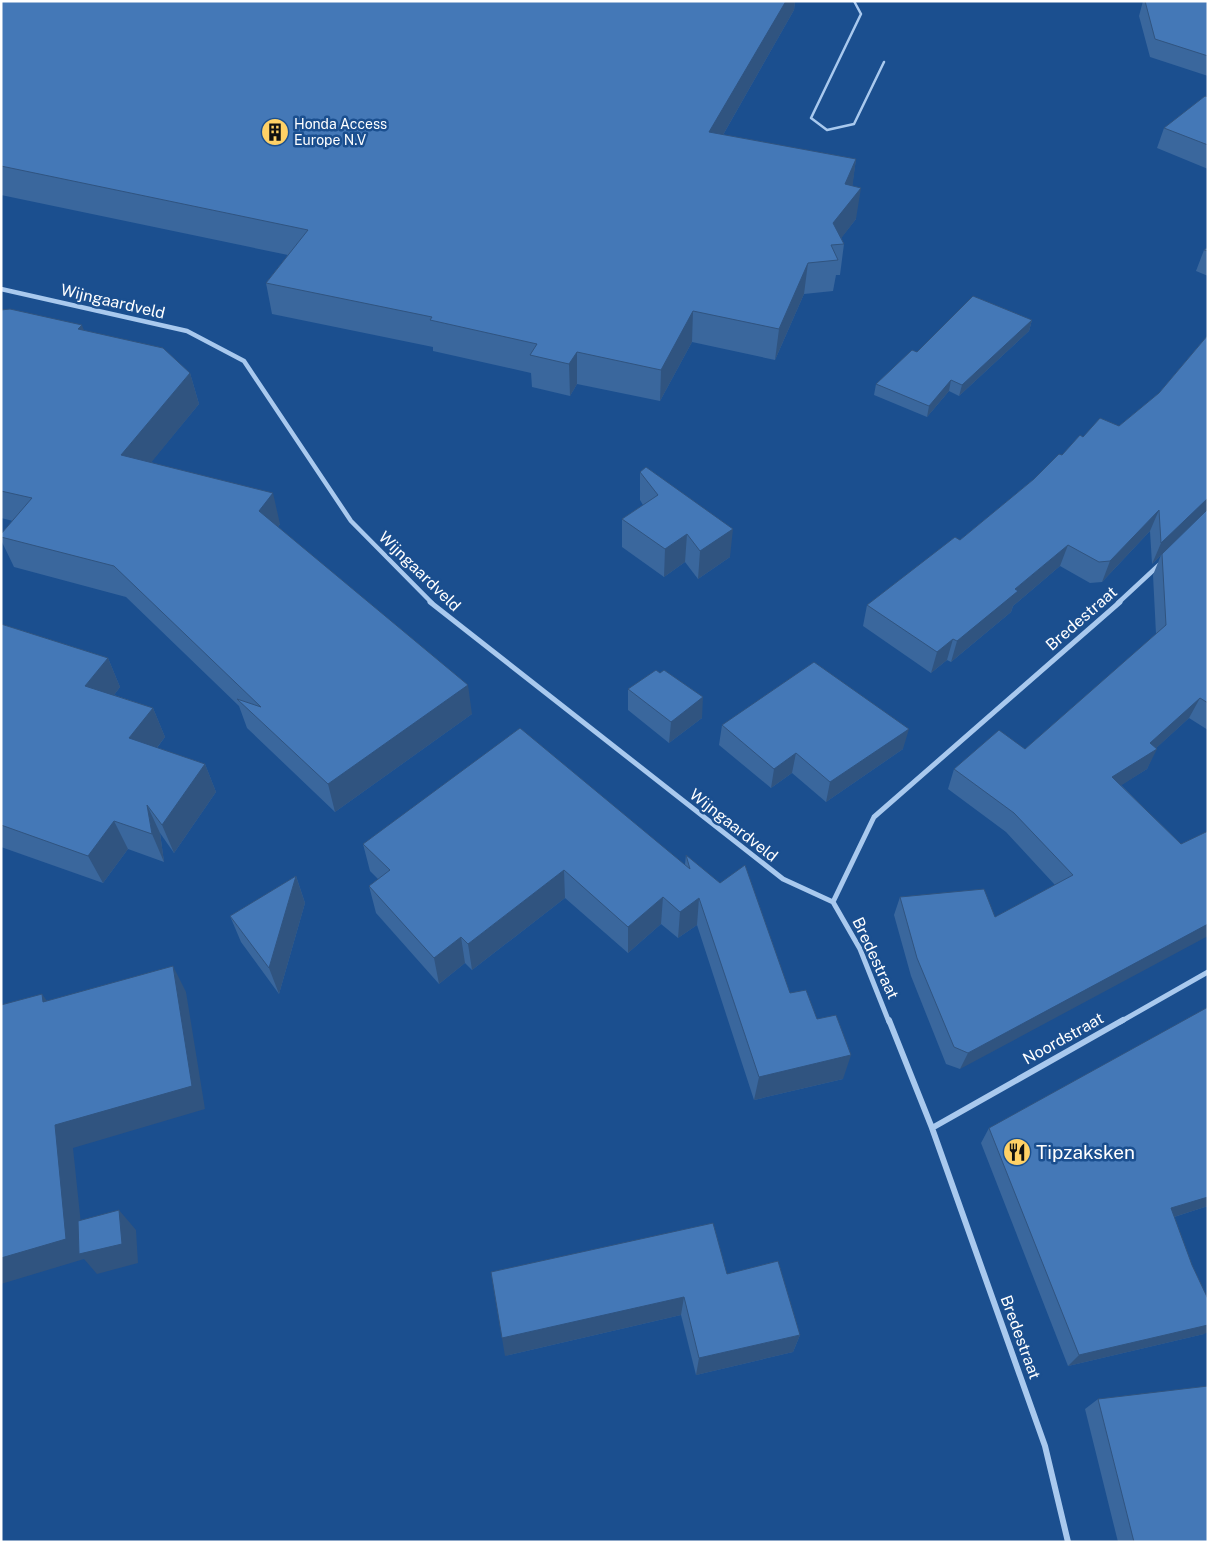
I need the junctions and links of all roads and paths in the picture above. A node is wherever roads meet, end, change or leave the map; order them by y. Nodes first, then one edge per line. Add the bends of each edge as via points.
1 (854, 1) edge
2 (884, 62) dead end
3 (1, 289) edge
4 (1168, 556) edge
5 (833, 902) junction
6 (1208, 972) edge
7 (932, 1128) junction
8 (1068, 1542) edge

1 - 2 lane via 862,14 811,118 827,130 854,124
3 - 5 street, Wijngaardveld via 187,331 244,361 351,521 436,608 783,879
4 - 5 street, Bredestraat via 1135,589 874,817
5 - 7 street, Bredestraat via 860,949
6 - 7 street, Noordstraat
7 - 8 street, Bredestraat via 1045,1446

